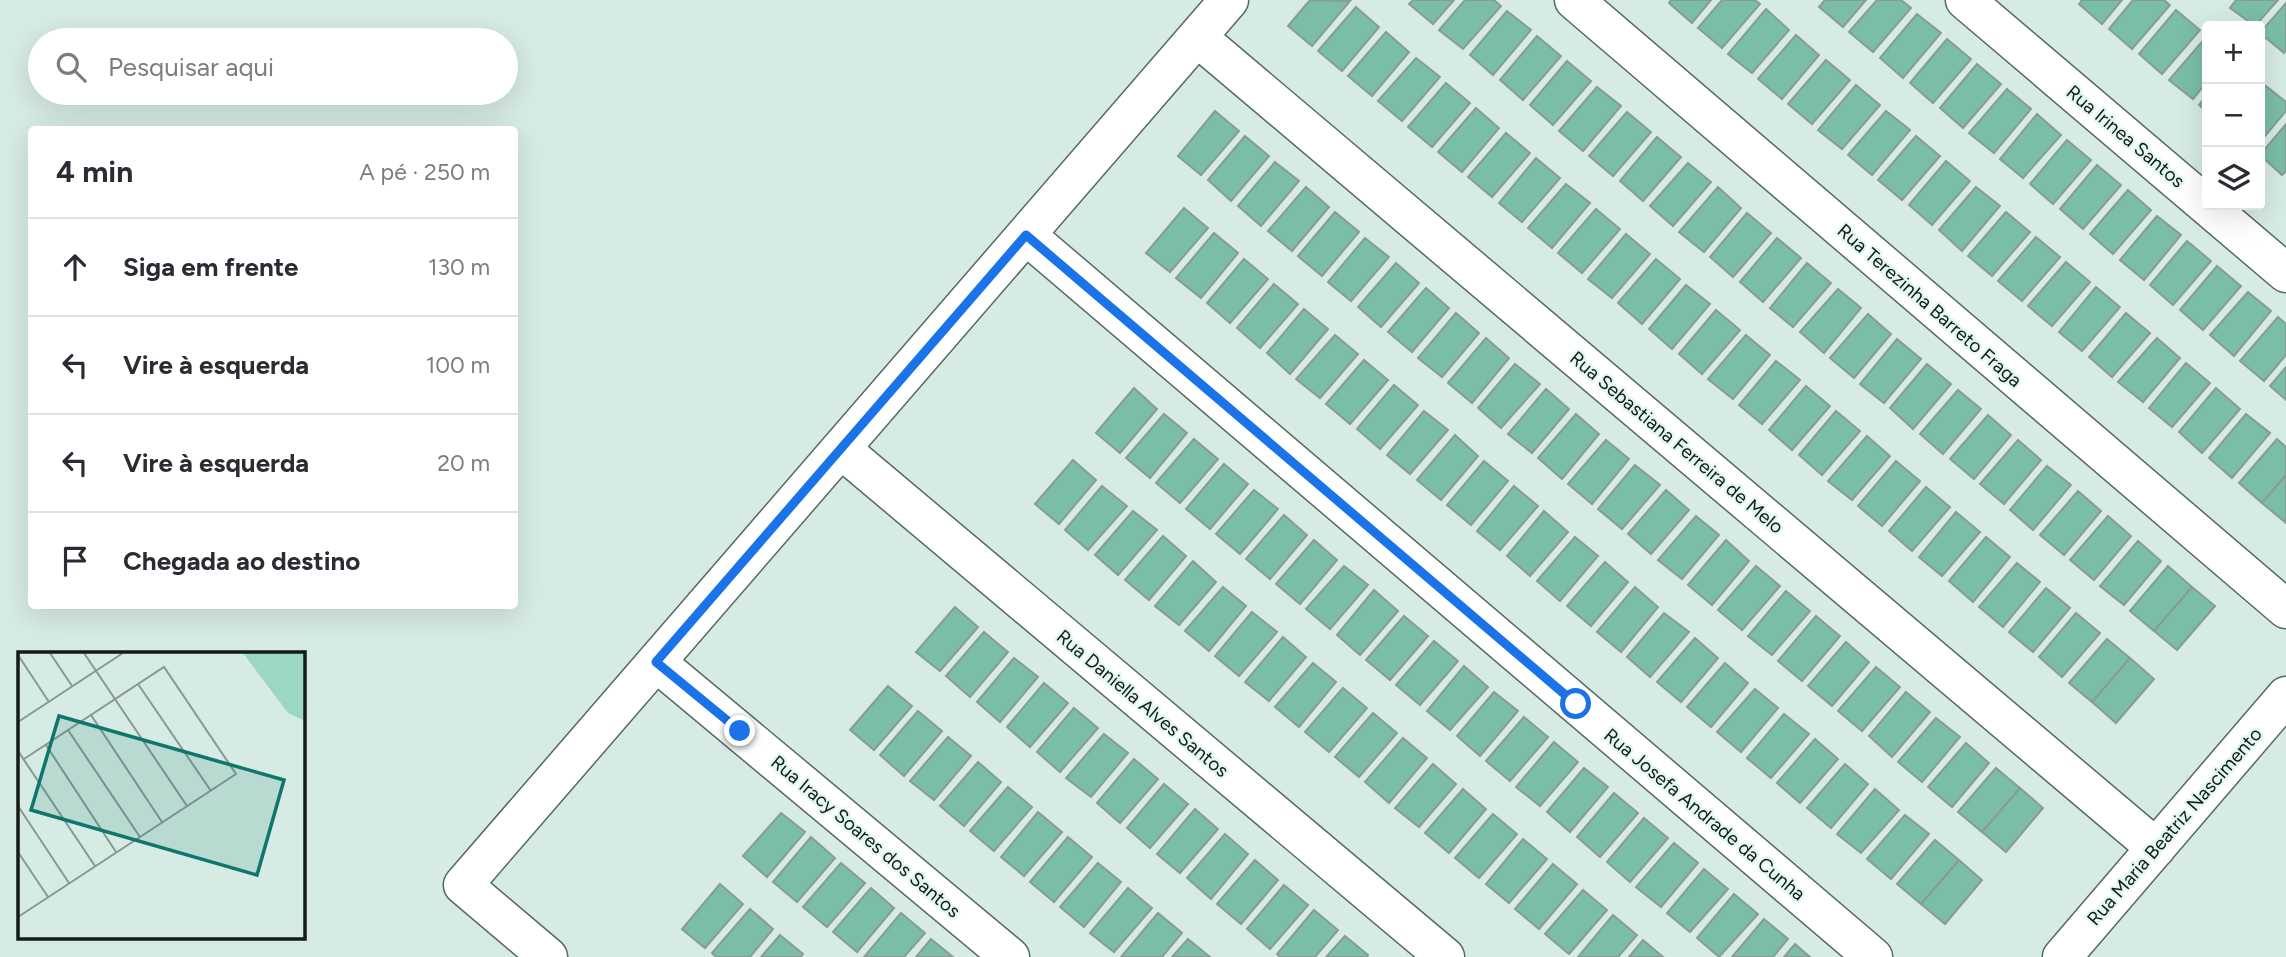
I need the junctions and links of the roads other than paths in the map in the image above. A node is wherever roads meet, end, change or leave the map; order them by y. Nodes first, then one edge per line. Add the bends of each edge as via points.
1 (1229, 0) edge
2 (1574, 0) edge
3 (1965, 0) edge
4 (1197, 37) junction
5 (1026, 235) junction
6 (2286, 273) edge
7 (841, 449) junction
8 (2286, 609) edge
9 (656, 662) junction
10 (2286, 696) edge
11 (2156, 848) junction
12 (548, 957) edge
13 (1010, 957) edge
14 (1445, 957) edge
15 (1873, 957) edge
16 (2062, 957) edge

1 - 4 street
2 - 8 street, Rua Terezinha Barreto Fraga
3 - 6 street, Rua Irinea Santos
4 - 5 street
4 - 11 street, Rua Sebastiana Ferreira de Melo
5 - 7 street
5 - 15 street, Rua Josefa Andrade da Cunha
7 - 9 street
7 - 14 street, Rua Daniella Alves Santos
9 - 12 street via 463,885
9 - 13 street, Rua Iracy Soares dos Santos
10 - 11 street, Rua Maria Beatriz Nascimento
11 - 16 street, Rua Maria Beatriz Nascimento

